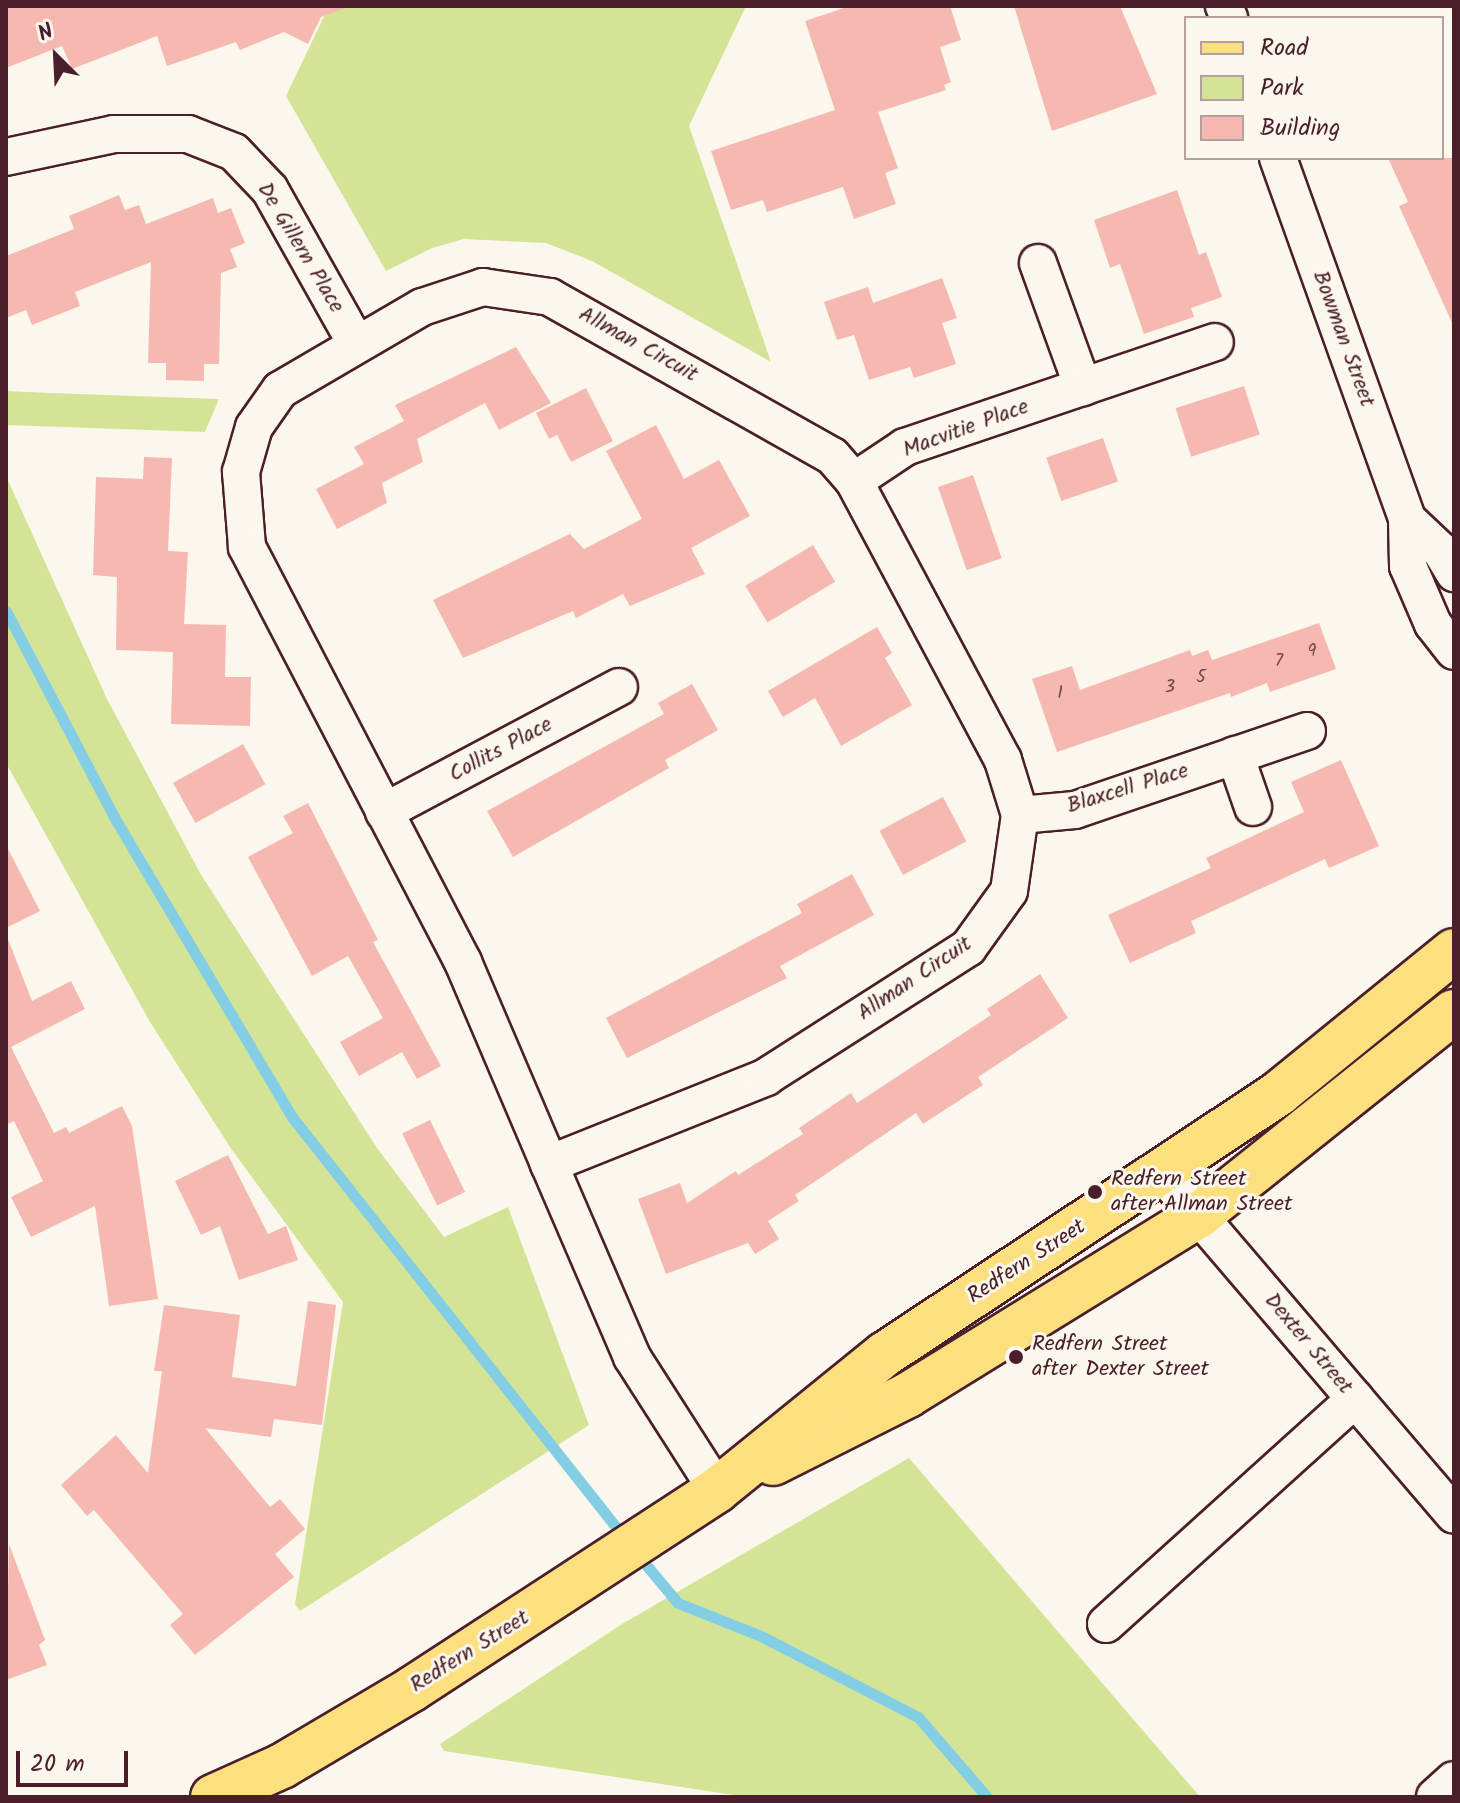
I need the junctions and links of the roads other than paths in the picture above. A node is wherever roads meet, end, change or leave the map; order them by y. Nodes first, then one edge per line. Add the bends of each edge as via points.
1 (6, 157) edge
2 (1279, 160) edge
3 (1038, 263) dead end
4 (1215, 342) dead end
5 (356, 343) junction
6 (1083, 387) junction
7 (854, 481) junction
8 (1407, 519) junction
9 (1454, 573) edge
10 (1454, 651) edge
11 (619, 687) dead end
12 (1307, 731) dead end
13 (1235, 755) junction
14 (1253, 807) dead end
15 (384, 812) junction
16 (1020, 815) junction
17 (1454, 938) edge
18 (1454, 951) edge
19 (1398, 1000) junction
20 (1454, 1012) edge
21 (549, 1164) junction
22 (1163, 1174) junction
23 (1198, 1216) junction
24 (1355, 1399) junction
25 (717, 1490) junction
26 (1454, 1515) edge
27 (1106, 1624) dead end
28 (1454, 1780) edge
29 (213, 1797) edge
30 (1435, 1797) edge

1 - 5 street, De Gillern Place via 114,134 188,134 234,152 270,190
2 - 8 street, Bowman Street
3 - 6 street
4 - 6 street, Macvitie Place
5 - 7 street, Allman Circuit via 462,290 528,290 550,297 806,437
5 - 15 street, Allman Circuit via 280,390 254,427 240,496 256,571
6 - 7 street, Macvitie Place via 905,447
7 - 16 street, Allman Circuit via 1003,760
8 - 9 street, Bowman Street via 1441,551
8 - 10 street, Bowman Street via 1408,566 1433,624
11 - 15 street, Collits Place
12 - 13 street, Blaxcell Place
13 - 14 street
13 - 16 street, Blaxcell Place via 1075,810
15 - 21 street, Allman Circuit via 463,962
16 - 21 street, Allman Circuit via 1009,891 968,948 766,1077
17 - 19 main road
18 - 19 main road, Redfern Street
19 - 22 main road, Redfern Street
20 - 23 main road, Redfern Street
21 - 25 street, Allman Circuit via 632,1357
22 - 23 street, Dexter Street
22 - 25 main road, Redfern Street via 885,1354
23 - 24 street, Dexter Street
23 - 25 main road, Redfern Street via 908,1395
24 - 26 street, Dexter Street
24 - 27 street
25 - 29 main road, Redfern Street via 399,1697 282,1766
28 - 30 street

